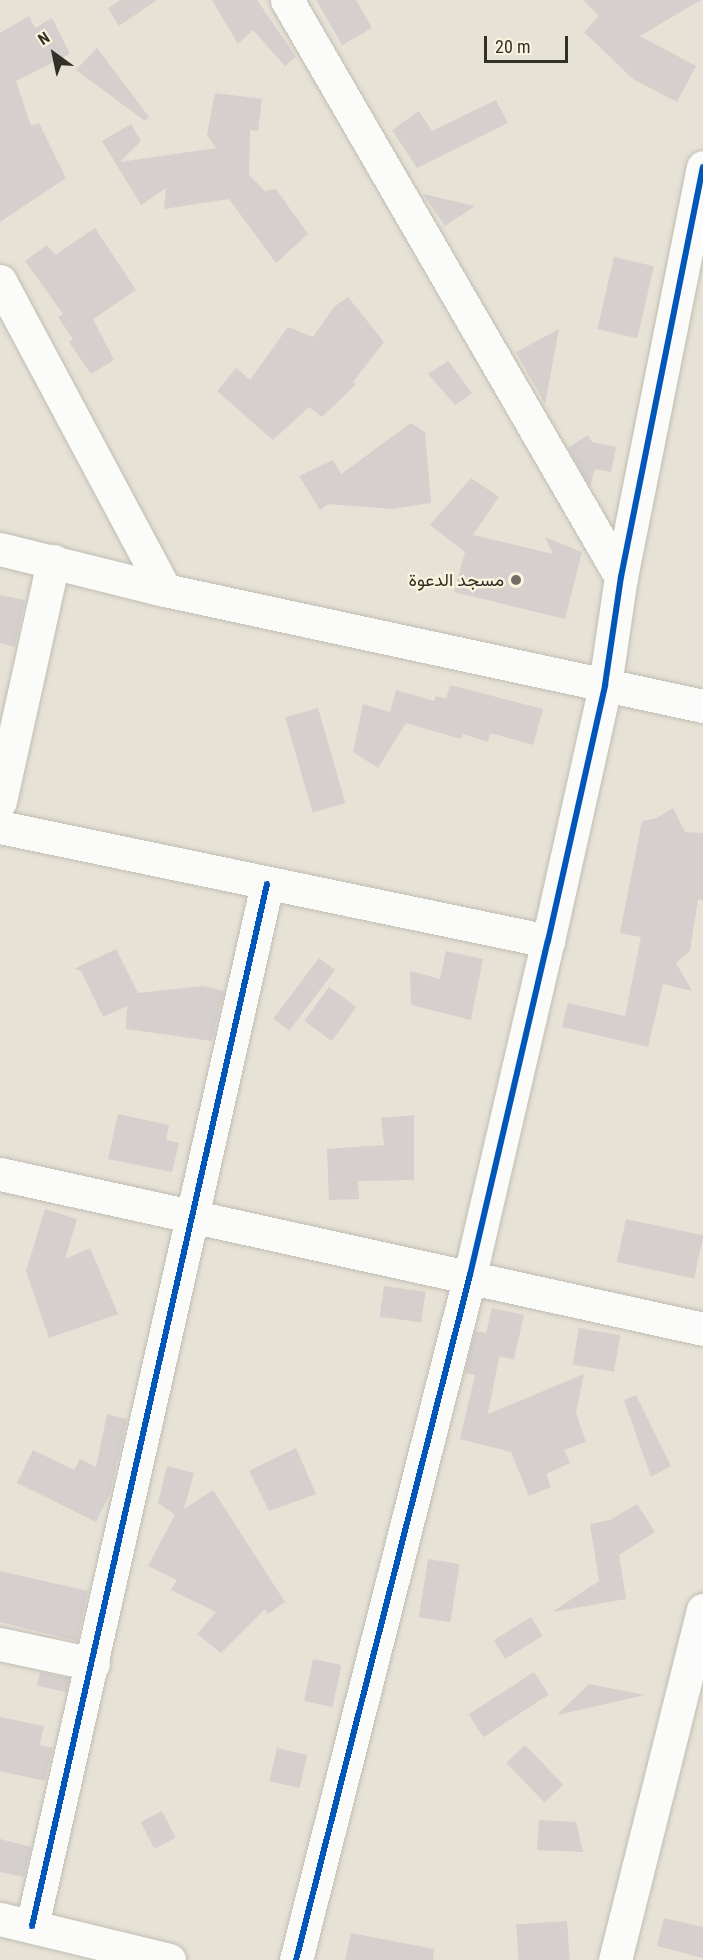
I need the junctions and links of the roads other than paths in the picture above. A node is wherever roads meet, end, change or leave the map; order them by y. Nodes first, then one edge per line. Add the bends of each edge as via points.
1 (287, 0) edge
2 (703, 167) edge
3 (0, 281) edge
4 (0, 549) edge
5 (53, 561) junction
6 (621, 577) junction
7 (165, 590) junction
8 (605, 686) junction
9 (703, 706) edge
10 (0, 801) edge
11 (0, 827) edge
12 (267, 884) junction
13 (548, 941) junction
14 (0, 1174) edge
15 (193, 1218) junction
16 (470, 1275) junction
17 (703, 1329) edge
18 (703, 1610) edge
19 (0, 1644) edge
20 (93, 1664) junction
21 (0, 1919) edge
22 (32, 1926) junction
23 (169, 1960) edge
24 (296, 1960) edge
25 (615, 1960) edge

1 - 6 street
2 - 6 street
3 - 7 street
4 - 5 street
5 - 7 street
5 - 10 street
6 - 8 street
7 - 8 street
8 - 9 street
8 - 13 street
11 - 12 street
12 - 13 street
12 - 15 street
13 - 16 street
14 - 15 street
15 - 16 street
15 - 20 street
16 - 17 street
16 - 24 street
18 - 25 street
19 - 20 street
20 - 22 street
21 - 22 street
22 - 23 street

